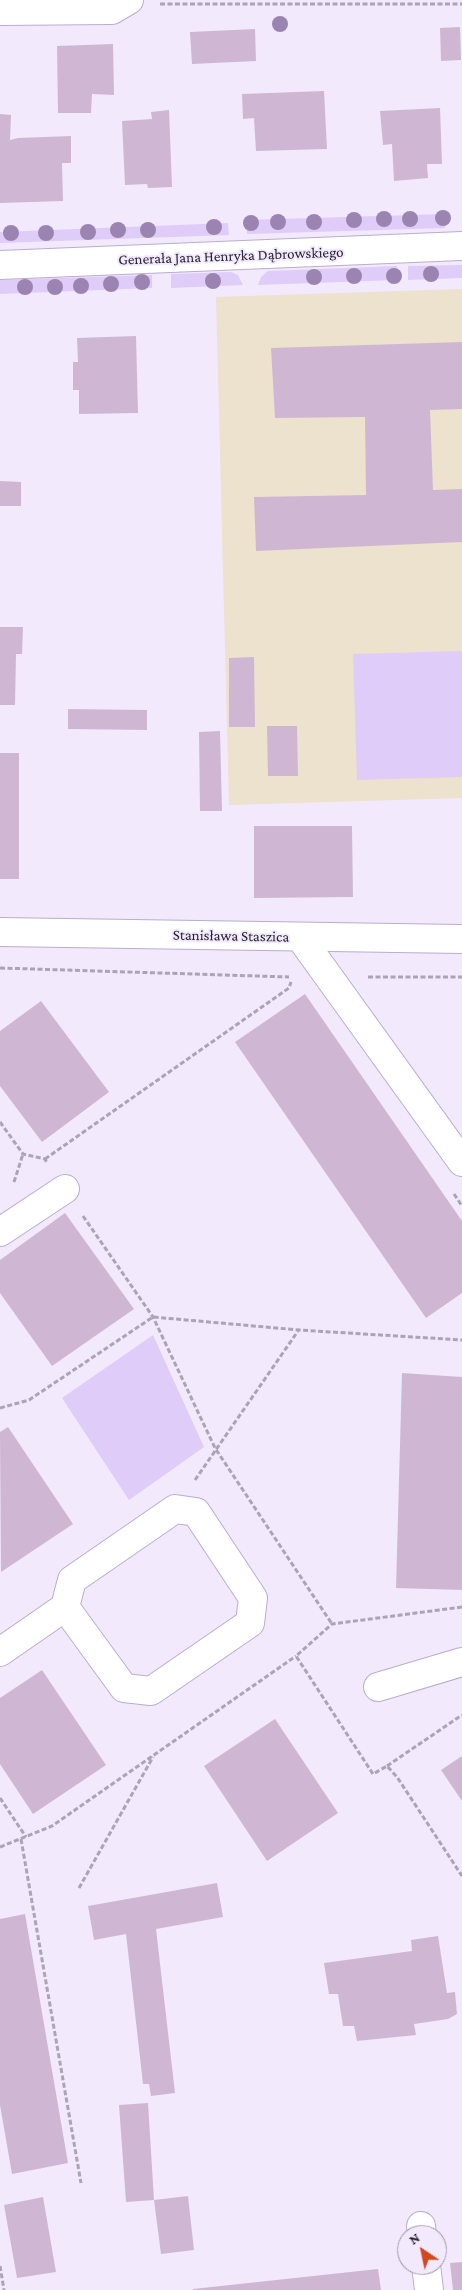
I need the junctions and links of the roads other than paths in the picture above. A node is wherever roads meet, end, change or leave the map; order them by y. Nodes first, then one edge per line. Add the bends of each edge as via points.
1 (128, 1) edge
2 (0, 11) edge
3 (462, 246) edge
4 (0, 265) edge
5 (0, 932) edge
6 (300, 937) junction
7 (462, 939) edge
8 (462, 1162) edge
9 (65, 1189) road end
10 (0, 1232) edge
11 (65, 1607) junction
12 (0, 1652) edge
13 (462, 1662) edge
14 (378, 1687) dead end
15 (427, 2275) edge
16 (429, 2290) edge

1 - 2 street via 112,10
3 - 4 street, Generała Jana Henryka Dąbrowskiego
5 - 6 street, Stanisława Staszica
6 - 7 street, Stanisława Staszica
6 - 8 street
9 - 10 street
11 - 11 street via 124,1688 151,1691 250,1623 254,1598 196,1512 175,1509 72,1580
11 - 12 street
13 - 14 street
15 - 16 street

